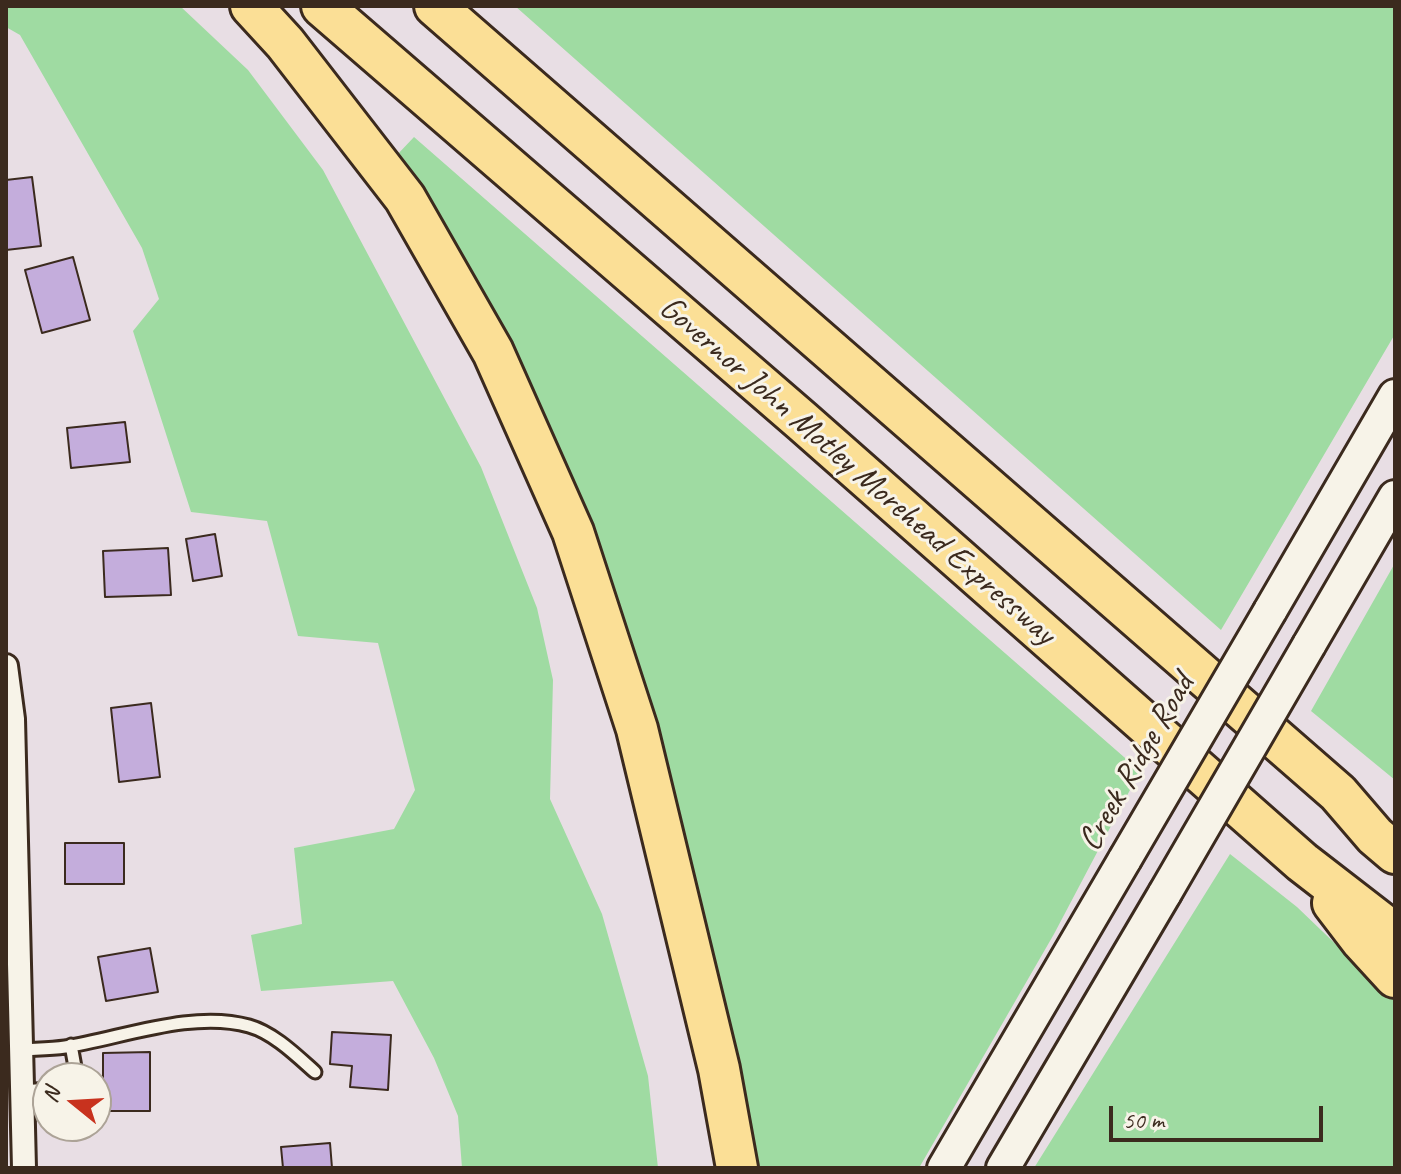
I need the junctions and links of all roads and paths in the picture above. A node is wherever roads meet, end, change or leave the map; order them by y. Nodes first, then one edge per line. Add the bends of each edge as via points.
1 (251, 6) edge
2 (322, 6) edge
3 (435, 6) edge
4 (1395, 396) edge
5 (1395, 497) edge
6 (6, 666) edge
7 (1338, 793) junction
8 (1395, 820) edge
9 (1395, 853) edge
10 (1302, 862) junction
11 (1395, 934) edge
12 (1395, 977) edge
13 (71, 1045) junction
14 (21, 1050) junction
15 (74, 1062) edge
16 (315, 1072) dead end
17 (32, 1090) edge
18 (23, 1091) junction
19 (24, 1168) edge
20 (737, 1168) edge
21 (944, 1168) edge
22 (1003, 1168) edge

1 - 20 highway via 405,198 493,352 573,532 637,729 719,1069
2 - 10 highway, Governor John Motley Morehead Expressway
3 - 7 highway
4 - 21 main road, Creek Ridge Road, bridge
5 - 22 main road, bridge
6 - 14 street via 13,719
7 - 8 highway
7 - 9 highway
10 - 11 highway, Governor John Motley Morehead Expressway
10 - 12 highway
13 - 14 lane
13 - 15 lane
13 - 16 lane via 179,1024 236,1024 280,1043
14 - 18 street
17 - 18 lane
18 - 19 street

